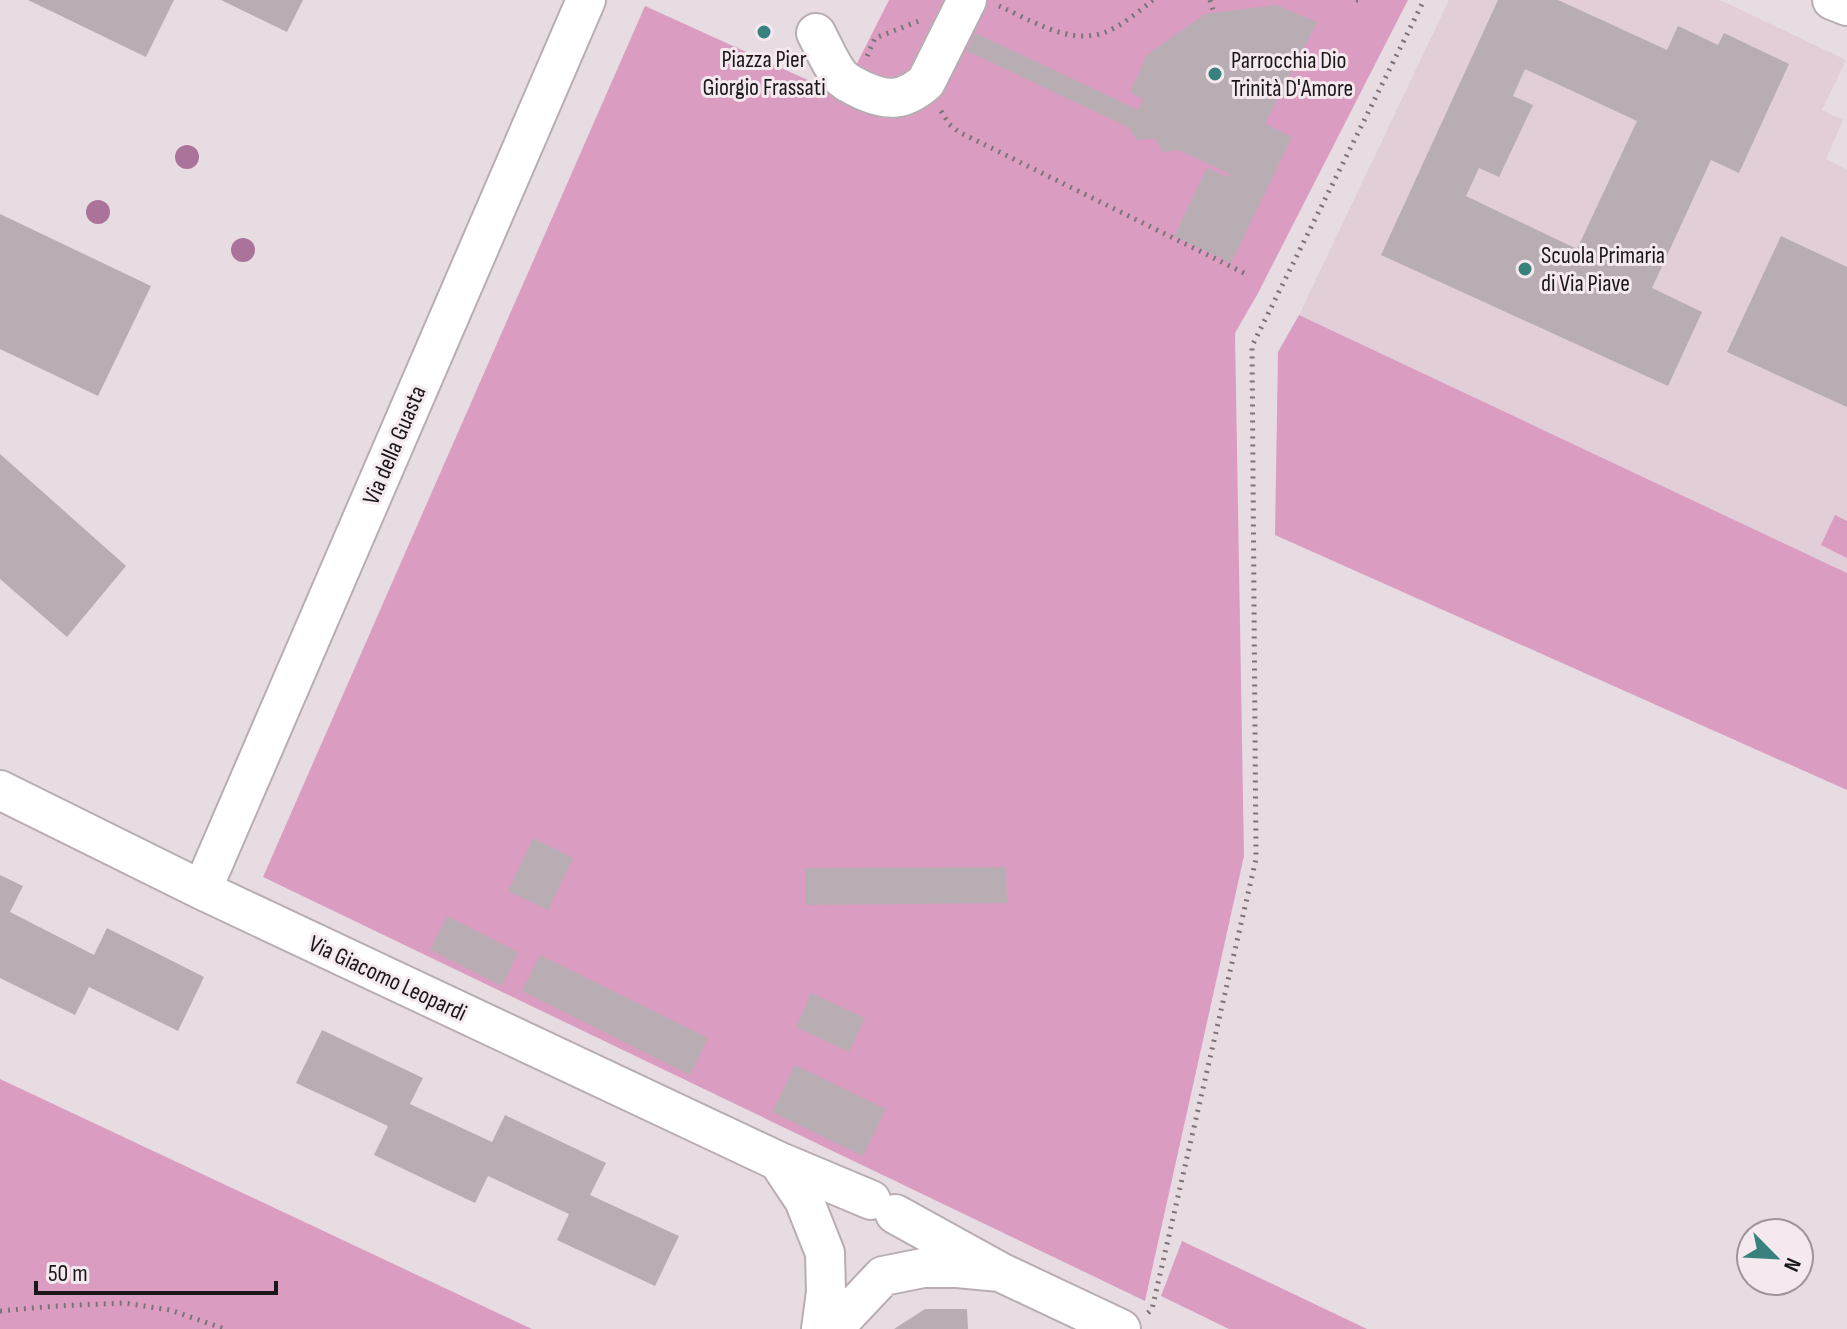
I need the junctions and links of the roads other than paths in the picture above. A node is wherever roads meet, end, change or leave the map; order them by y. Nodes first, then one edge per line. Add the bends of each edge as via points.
1 (586, 0) edge
2 (967, 0) edge
3 (1832, 0) edge
4 (1847, 6) edge
5 (816, 33) dead end
6 (0, 790) edge
7 (202, 890) junction
8 (778, 1161) junction
9 (883, 1207) junction
10 (825, 1253) junction
11 (1000, 1272) junction
12 (883, 1276) junction
13 (1131, 1324) edge
14 (821, 1329) edge
15 (833, 1329) edge

1 - 7 street, Via della Guasta
2 - 5 street via 926,82 895,99 878,97 837,74
3 - 4 street
6 - 7 street, Via Giacomo Leopardi
7 - 8 street, Via Giacomo Leopardi
8 - 9 street, Via Giacomo Leopardi
8 - 10 street, Via Giacomo Leopardi via 804,1200
9 - 10 street via 857,1200 844,1205 826,1225
9 - 11 street, Via Giacomo Leopardi
9 - 12 street via 902,1228 904,1242 893,1268
10 - 12 street, Via Giacomo Leopardi via 841,1274 854,1280
10 - 14 street
11 - 12 street, Via Giacomo Leopardi via 923,1268
11 - 13 street, Via Giacomo Leopardi
12 - 15 street

